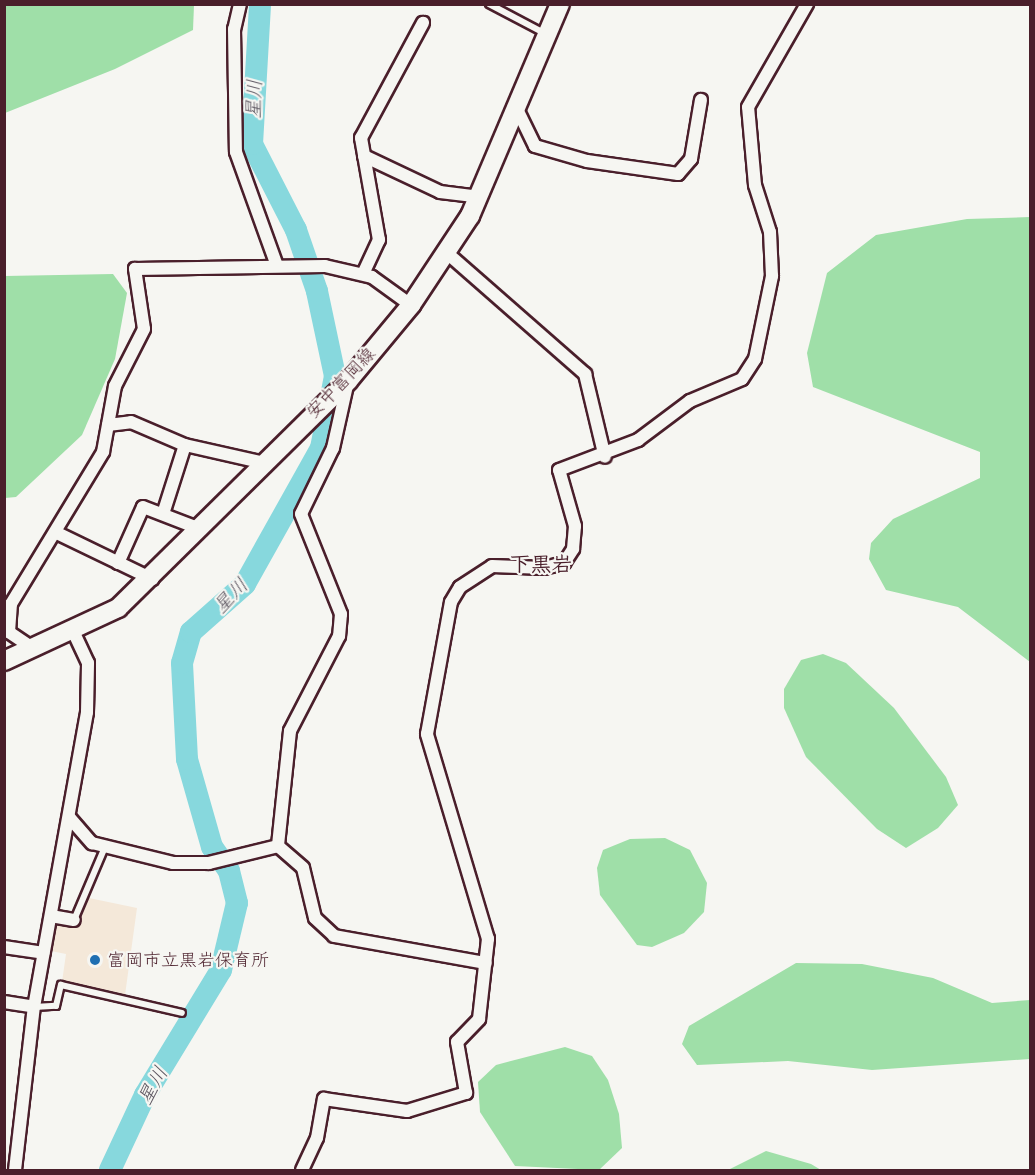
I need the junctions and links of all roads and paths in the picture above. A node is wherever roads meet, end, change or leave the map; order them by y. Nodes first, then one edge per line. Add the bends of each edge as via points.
1 (240, 4) edge
2 (489, 4) edge
3 (560, 4) edge
4 (807, 4) edge
5 (423, 23) dead end
6 (548, 35) junction
7 (701, 100) dead end
8 (517, 109) junction
9 (364, 156) junction
10 (478, 197) junction
11 (447, 253) junction
12 (281, 263) junction
13 (363, 274) junction
14 (411, 305) junction
15 (346, 383) junction
16 (108, 425) junction
17 (185, 445) junction
18 (605, 457) junction
19 (264, 463) junction
20 (163, 514) junction
21 (200, 529) junction
22 (57, 533) junction
23 (118, 563) junction
24 (152, 579) junction
25 (74, 633) junction
26 (34, 649) junction
27 (4, 661) edge
28 (69, 817) junction
29 (105, 846) junction
30 (278, 846) junction
31 (51, 916) junction
32 (74, 920) joint
33 (4, 947) edge
34 (44, 953) junction
35 (486, 963) junction
36 (4, 1002) edge
37 (34, 1007) junction
38 (182, 1013) dead end
39 (15, 1170) edge
40 (302, 1170) edge

1 - 12 street via 234,39 236,152
2 - 6 lane
3 - 6 main road, 安中富岡線
4 - 18 street via 748,106 755,185 770,232 772,276 755,359 742,379 690,400 638,440
5 - 9 street via 361,138
6 - 8 main road, 安中富岡線
7 - 8 street via 691,159 678,174 587,161 535,146
8 - 10 main road, 安中富岡線
9 - 10 street via 440,192
9 - 13 street via 378,240
10 - 11 main road, 安中富岡線
11 - 14 main road, 安中富岡線
11 - 18 street via 585,374
12 - 13 street
12 - 16 street via 135,269 144,329 139,347 119,374
13 - 14 street
14 - 15 main road, 安中富岡線
15 - 19 main road, 安中富岡線
15 - 30 street via 333,448 301,514 341,614 339,636 293,719
16 - 17 street via 132,422
16 - 22 street via 103,452
17 - 19 street
17 - 20 street
18 - 35 street via 559,470 575,526 573,549 564,563 544,568 492,566 460,586 451,602 427,734 488,939
19 - 21 main road, 安中富岡線
20 - 21 street
20 - 23 street via 143,507
21 - 24 main road, 安中富岡線
22 - 23 street
22 - 26 street via 11,604 9,632
23 - 24 street
24 - 25 main road, 安中富岡線 via 118,608
25 - 26 main road, 安中富岡線
25 - 28 street via 88,663 88,694
26 - 27 main road, 安中富岡線
28 - 29 street via 92,843
28 - 31 street
29 - 30 street via 173,862 209,863
29 - 32 lane
30 - 35 street via 303,868 315,918 334,936
31 - 32 street
31 - 34 street
33 - 34 street
34 - 37 street
35 - 40 street via 479,1019 457,1042 466,1093 407,1111 324,1099 317,1138
36 - 37 street
37 - 38 lane via 56,1005 61,985
37 - 39 street

